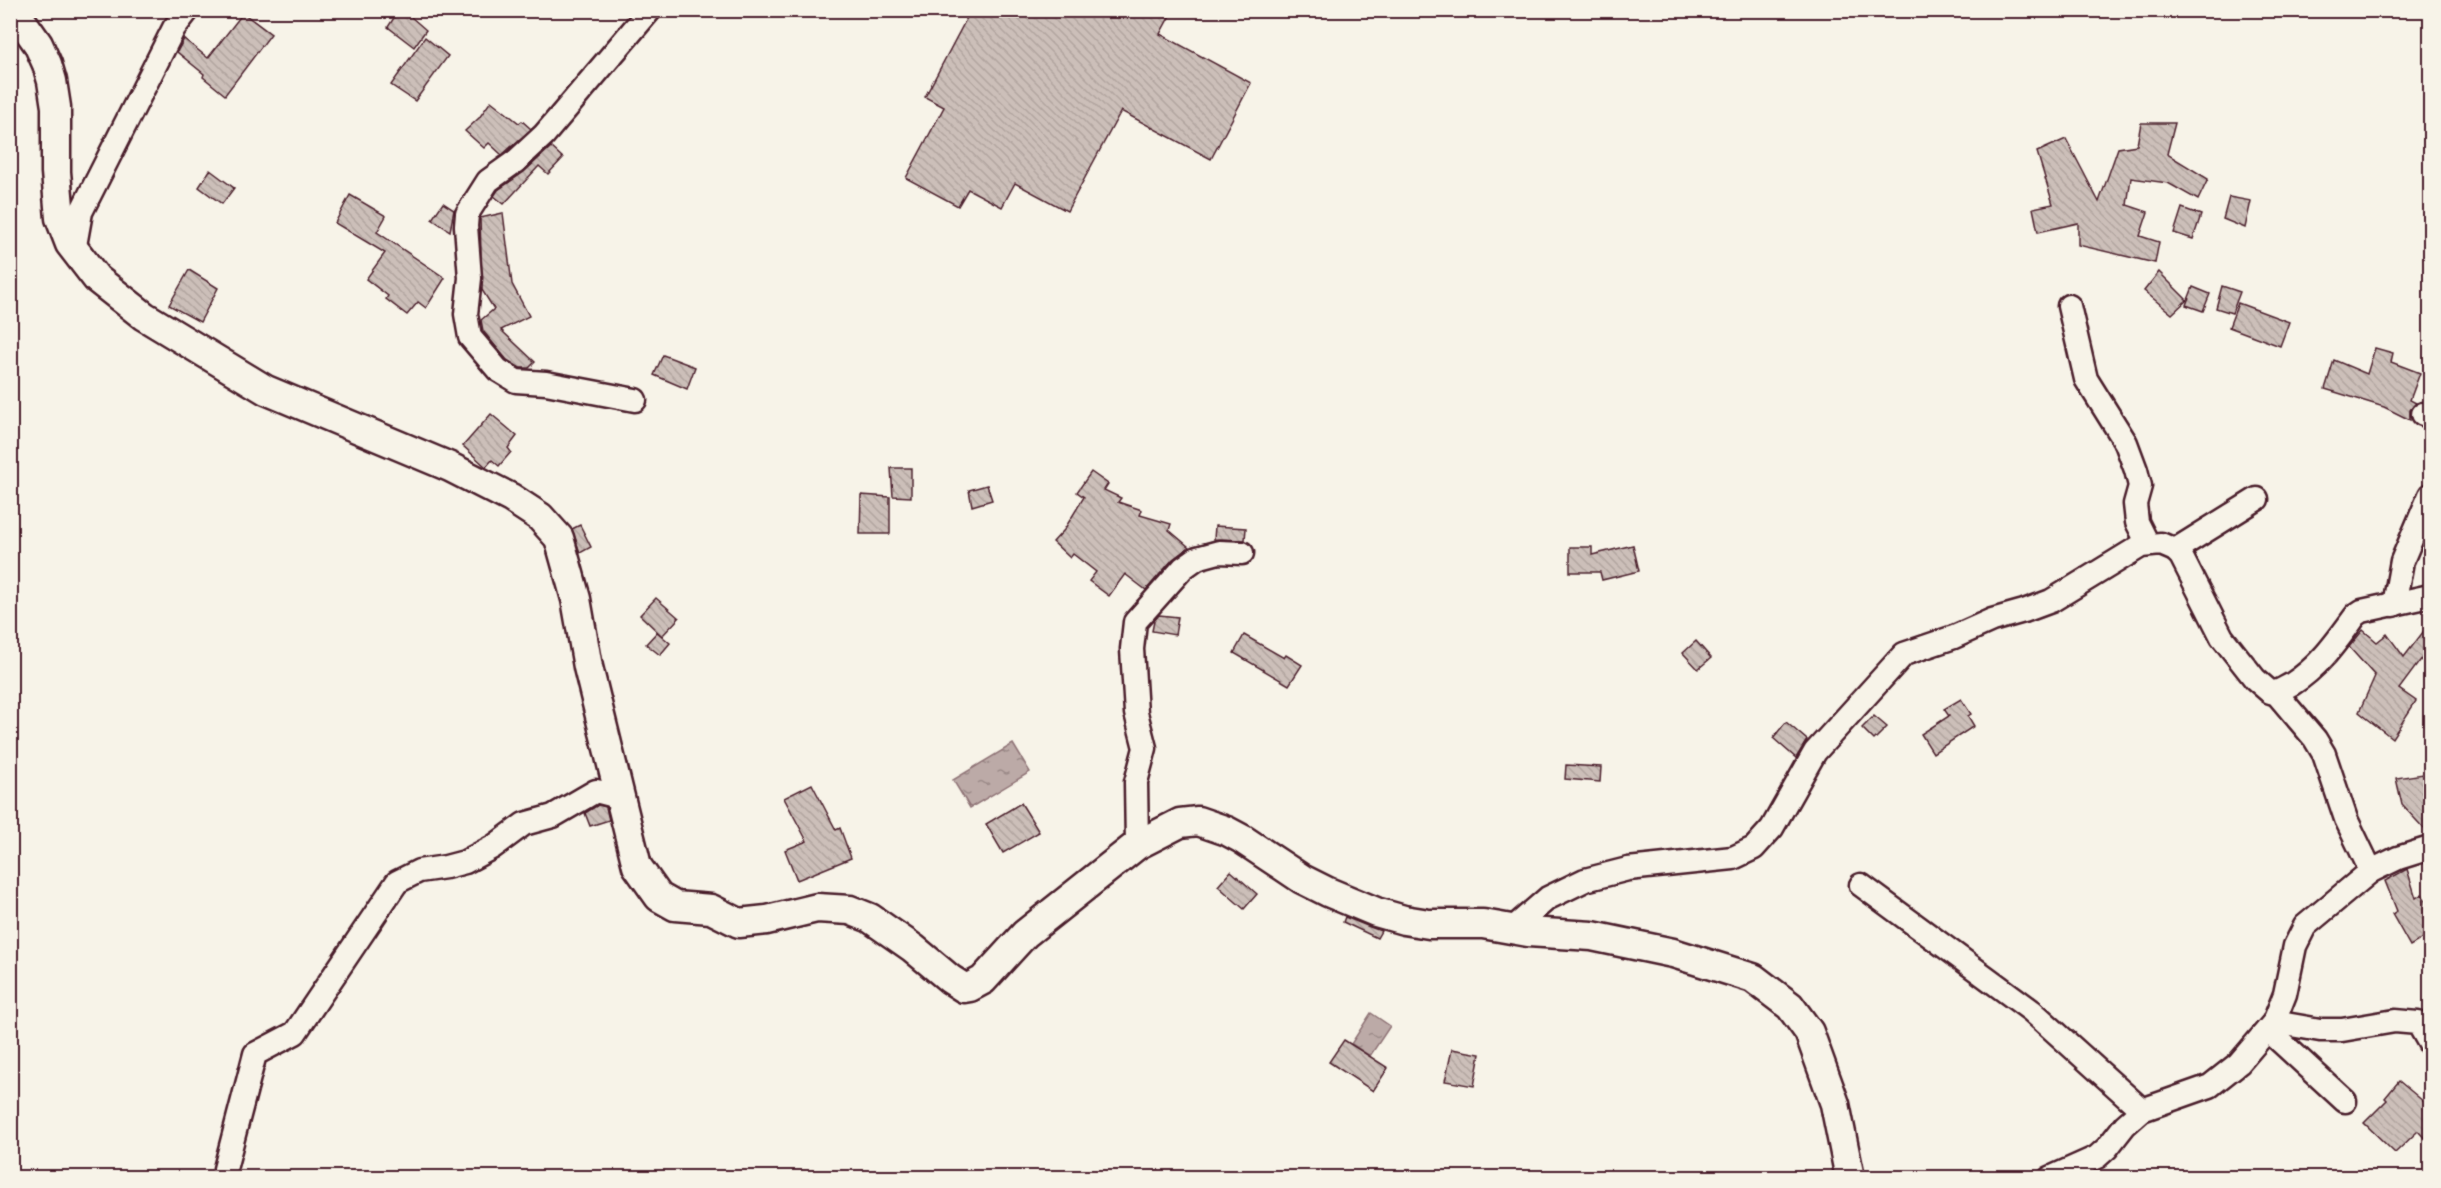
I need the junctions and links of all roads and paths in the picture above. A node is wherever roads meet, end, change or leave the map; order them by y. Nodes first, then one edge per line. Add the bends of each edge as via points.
1 (14, 10) edge
2 (188, 10) edge
3 (650, 10) edge
4 (75, 251) junction
5 (2069, 306) dead end
6 (635, 400) dead end
7 (2430, 495) edge
8 (2257, 499) dead end
9 (2148, 544) junction
10 (2175, 550) junction
11 (1242, 553) dead end
12 (2430, 596) edge
13 (2394, 605) junction
14 (2276, 693) junction
15 (619, 797) junction
16 (1137, 845) junction
17 (2430, 848) edge
18 (2371, 872) junction
19 (1861, 885) dead end
20 (1511, 930) junction
21 (2271, 1026) junction
22 (2430, 1044) edge
23 (2345, 1101) dead end
24 (2142, 1110) junction
25 (225, 1169) dead end
26 (1850, 1178) edge
27 (2050, 1178) edge

1 - 4 street via 38,44 52,81 57,206
2 - 4 street via 174,28 81,212
3 - 6 street via 544,135 488,181 467,214 466,226 470,279 466,314 470,337 498,370 516,381 546,382
4 - 15 street via 104,287 144,316 266,390 450,467 511,498 554,531 566,558
5 - 9 street via 2086,379 2126,443 2136,470 2140,486 2135,504 2137,522
7 - 13 street via 2402,561
8 - 10 street
9 - 10 street
9 - 20 street via 2051,601 1904,654 1815,752 1772,828 1746,854 1598,875 1548,898
10 - 14 street via 2222,637 2264,689
11 - 16 street via 1219,552 1197,558 1183,568 1135,622 1132,649 1136,713 1145,748 1136,783
12 - 13 street
13 - 14 street via 2368,608 2356,615 2323,660
14 - 18 street via 2324,754 2346,819
15 - 16 street via 637,866 659,897 675,906 711,909 739,923 816,908 850,910 897,935 964,987 976,985 1026,934
15 - 25 street via 596,791 553,816 524,824 465,862 418,871 397,882 295,1033 255,1053
16 - 20 street via 1180,823 1198,821 1242,839 1302,879 1376,912 1429,924 1483,924
17 - 18 street
18 - 21 street via 2315,916 2299,934 2282,1003
19 - 24 street via 2032,1011
20 - 26 street via 1592,936 1652,948 1753,978 1770,990 1801,1018 1815,1046 1834,1104
21 - 22 street via 2342,1030 2395,1021 2418,1023
21 - 23 street
21 - 24 street via 2239,1063 2210,1086
24 - 27 street via 2097,1157

